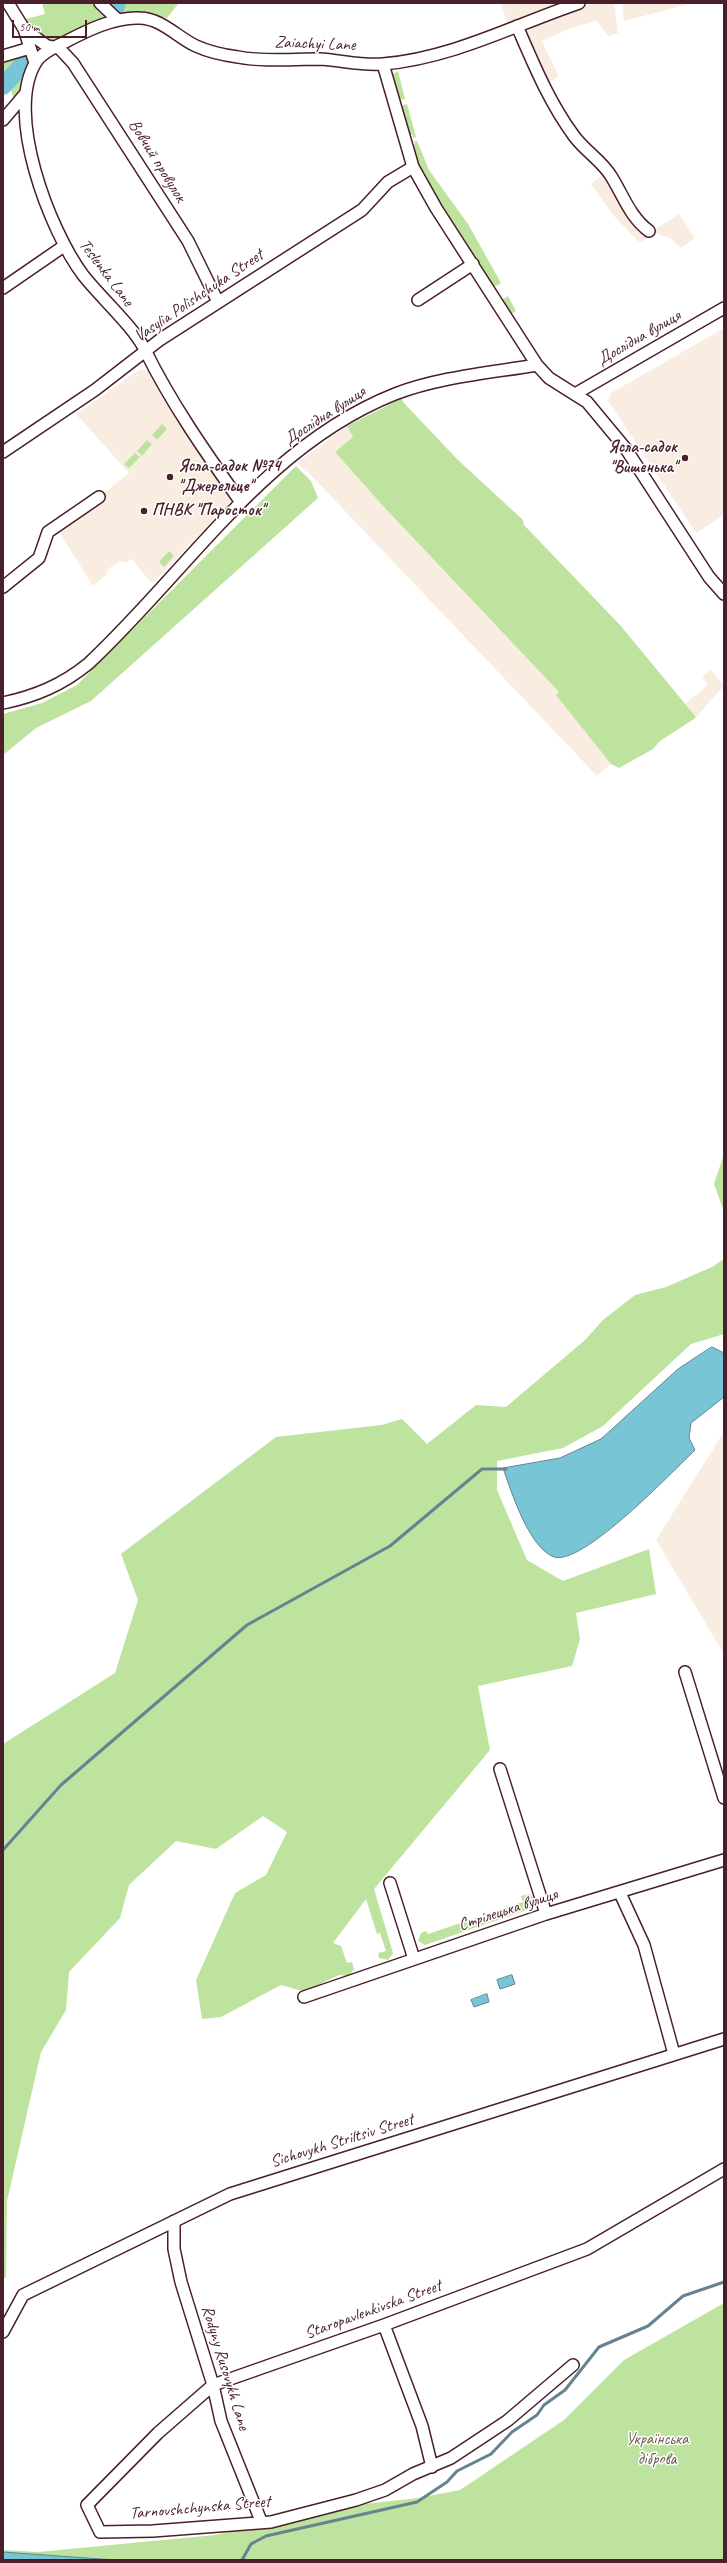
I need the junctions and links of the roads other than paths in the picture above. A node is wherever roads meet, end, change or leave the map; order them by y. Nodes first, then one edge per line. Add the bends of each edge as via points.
1 (8, 3) edge
2 (100, 3) edge
3 (579, 3) edge
4 (118, 20) junction
5 (517, 26) junction
6 (24, 28) junction
7 (55, 47) junction
8 (30, 48) junction
9 (3, 56) edge
10 (35, 63) junction
11 (383, 64) junction
12 (26, 93) junction
13 (3, 120) edge
14 (413, 167) junction
15 (649, 231) dead end
16 (64, 246) junction
17 (473, 264) junction
18 (3, 288) edge
19 (418, 300) dead end
20 (218, 302) junction
21 (724, 308) edge
22 (145, 351) junction
23 (537, 365) junction
24 (575, 394) junction
25 (3, 452) edge
26 (99, 497) dead end
27 (240, 501) junction
28 (3, 587) edge
29 (724, 594) edge
30 (3, 703) edge
31 (685, 1672) dead end
32 (500, 1769) dead end
33 (724, 1798) edge
34 (724, 1860) edge
35 (390, 1883) dead end
36 (620, 1892) junction
37 (546, 1914) junction
38 (414, 1959) junction
39 (304, 1998) dead end
40 (724, 2039) edge
41 (674, 2054) junction
42 (724, 2169) edge
43 (174, 2222) junction
44 (384, 2325) junction
45 (3, 2332) edge
46 (573, 2365) dead end
47 (213, 2385) junction
48 (432, 2467) junction
49 (261, 2521) junction
50 (100, 2532) joint

1 - 6 street
2 - 4 street
3 - 5 street, Zaiachyi Lane
4 - 7 street, Zaiachyi Lane
4 - 11 street, Zaiachyi Lane via 137,18 158,22 196,46 246,59 324,59
5 - 11 street, Zaiachyi Lane via 474,44
5 - 15 street via 555,108 580,143 608,172 628,208
6 - 7 street, Вовчий провулок via 47,46
6 - 8 street
7 - 10 street
7 - 20 street, Вовчий провулок via 73,63 121,135 188,242
8 - 9 street
8 - 10 street
10 - 12 street, Teslenka Lane
11 - 14 street
12 - 13 street
12 - 16 street, Teslenka Lane via 27,134 35,171
14 - 17 street via 436,208
14 - 20 street, Vasylia Polishchuka Street via 388,182 362,210
16 - 18 street
16 - 22 street, Teslenka Lane via 83,275
17 - 19 street
17 - 23 street
20 - 22 street, Vasylia Polishchuka Street
21 - 24 street, Дослідна вулиця
22 - 25 street, Vasylia Polishchuka Street via 95,390
22 - 27 street, Teslenka Lane via 204,449
23 - 24 street via 549,378
23 - 27 street, Дослідна вулиця via 435,382 382,400 323,434
24 - 29 street via 587,402 638,464 663,508 709,577
26 - 28 street via 48,532 39,558
27 - 30 street, Дослідна вулиця via 88,664 66,681 46,691
31 - 33 street
32 - 37 street
34 - 36 street, Стрілецька вулиця
35 - 38 street
36 - 37 street, Стрілецька вулиця
36 - 41 street via 644,1945
37 - 38 street, Стрілецька вулиця
38 - 39 street, Стрілецька вулиця
40 - 41 street, Sichovykh Striltsiv Street
41 - 43 street, Sichovykh Striltsiv Street via 230,2194
42 - 44 street, Staropavlenkivska Street via 587,2249
43 - 45 street, Sichovykh Striltsiv Street via 23,2295
43 - 47 street, Rodyny Rusovykh Lane via 174,2249 180,2282
44 - 47 street, Staropavlenkivska Street
44 - 48 street via 422,2426
46 - 48 street, Tarnovshchynska Street via 507,2421 451,2458
47 - 49 street, Rodyny Rusovykh Lane via 221,2421
47 - 50 street, Staropavlenkivska Street via 158,2433 87,2505
48 - 49 street, Tarnovshchynska Street via 356,2500 271,2522
49 - 50 street, Tarnovshchynska Street via 153,2531

